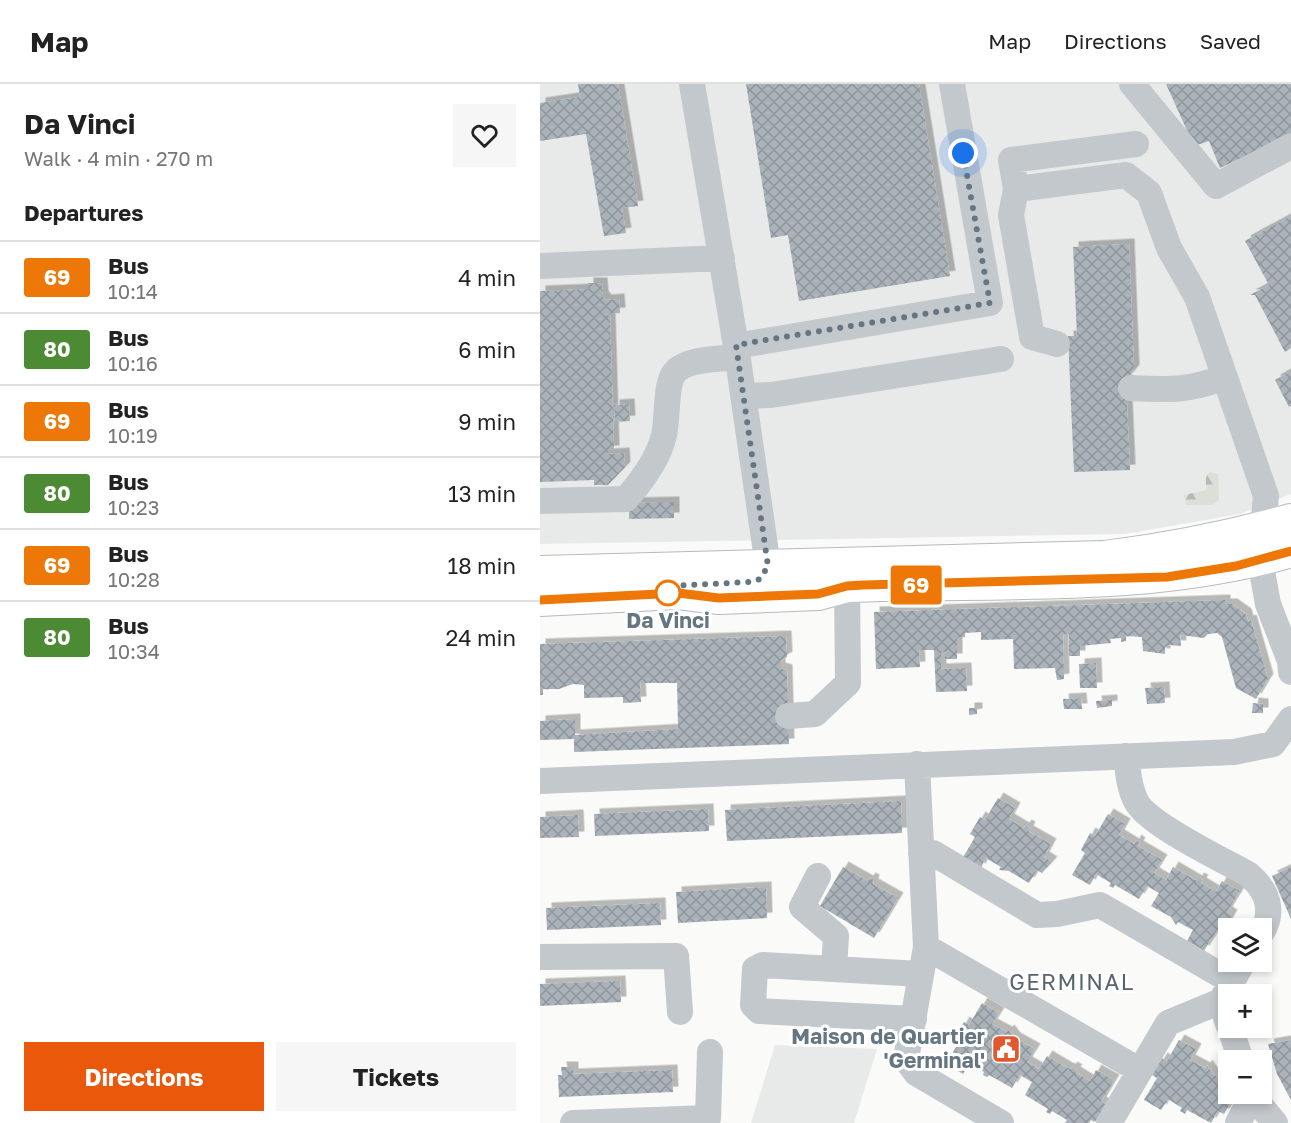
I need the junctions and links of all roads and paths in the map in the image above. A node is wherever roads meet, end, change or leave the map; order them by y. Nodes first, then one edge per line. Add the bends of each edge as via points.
1 (692, 84) edge
2 (952, 84) edge
3 (1132, 84) edge
4 (1291, 146) edge
5 (1126, 175) junction
6 (1016, 189) junction
7 (722, 258) junction
8 (540, 266) edge
9 (1057, 344) dead end
10 (737, 351) junction
11 (1001, 359) dead end
12 (1225, 377) junction
13 (1131, 388) dead end
14 (744, 396) junction
15 (540, 501) edge
16 (1277, 524) edge
17 (1291, 551) edge
18 (1260, 560) junction
19 (768, 566) junction
20 (540, 573) edge
21 (847, 586) junction
22 (636, 595) junction
23 (540, 600) edge
24 (1291, 665) edge
25 (788, 716) dead end
26 (1291, 719) edge
27 (1126, 756) junction
28 (917, 764) junction
29 (540, 781) edge
30 (921, 853) junction
31 (818, 876) dead end
32 (1268, 918) edge
33 (926, 947) junction
34 (540, 957) edge
35 (834, 969) junction
36 (921, 974) junction
37 (1218, 990) edge
38 (1218, 1004) edge
39 (680, 1012) dead end
40 (914, 1019) junction
41 (710, 1052) dead end
42 (1139, 1070) junction
43 (1126, 1094) junction
44 (1248, 1104) edge
45 (1259, 1104) edge
46 (573, 1123) edge
47 (1001, 1123) edge
48 (1109, 1123) edge
49 (1130, 1123) edge
50 (1238, 1123) edge
51 (1275, 1123) edge

1 - 7 street
2 - 10 street via 990,303
3 - 4 street via 1216,186
5 - 6 street
5 - 6 street via 1128,145 1011,160
5 - 12 street via 1149,193 1169,248 1197,297
6 - 9 street via 1011,215 1032,337
7 - 8 street
7 - 10 street
10 - 14 street
10 - 15 street via 685,365 675,372 670,381 664,438 640,484 626,499
11 - 14 street via 766,396
12 - 13 street via 1196,388
12 - 16 street
14 - 19 street
16 - 18 street
16 - 19 main road via 1171,549 1105,556
17 - 18 main road
18 - 21 main road via 1167,577
18 - 24 street via 1268,604
19 - 20 main road
19 - 21 street via 794,581 837,581
19 - 22 street via 760,579 750,582 669,586
21 - 22 main road via 818,594 719,598 678,593
21 - 25 street via 848,683 815,714
22 - 23 main road
26 - 27 street via 1273,744 1234,752
27 - 28 street
27 - 32 street via 1136,802 1150,818 1261,884 1269,905
28 - 29 street
28 - 30 street
30 - 33 street
30 - 37 street via 933,854 1037,915 1100,905
31 - 35 street via 802,907 836,936
33 - 36 street
33 - 42 street
34 - 39 street via 676,956
35 - 36 street
35 - 40 street via 763,965 755,969 753,1005 759,1011
36 - 40 street
38 - 42 street via 1168,1023
40 - 47 street via 906,1059 916,1073
41 - 46 street via 708,1118
42 - 43 street
43 - 48 street
43 - 49 street
44 - 50 street
45 - 51 street

